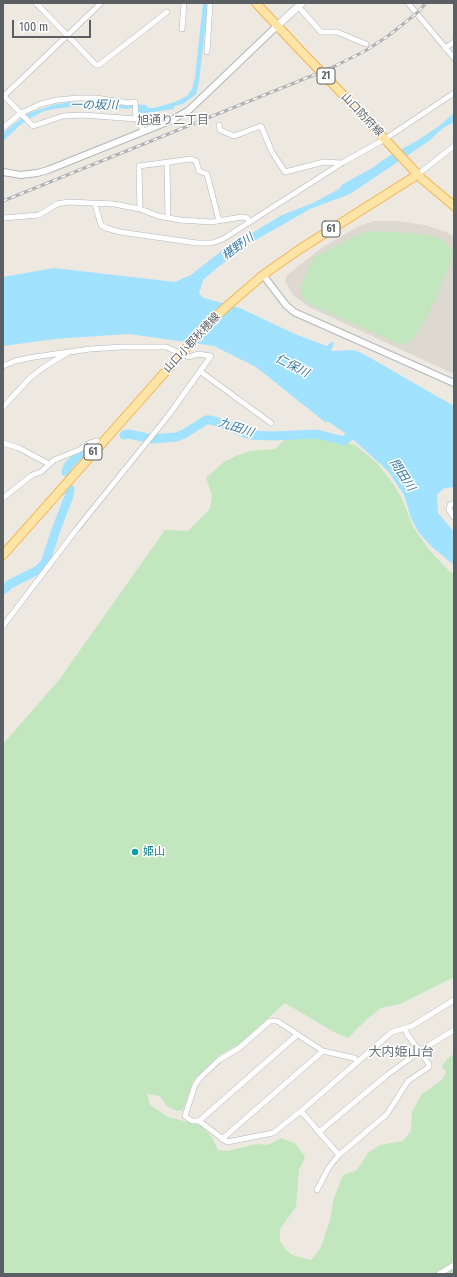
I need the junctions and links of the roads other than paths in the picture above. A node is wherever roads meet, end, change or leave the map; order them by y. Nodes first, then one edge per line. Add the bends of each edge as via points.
1 (36, 3) edge
2 (101, 3) edge
3 (184, 3) edge
4 (210, 3) edge
5 (256, 3) edge
6 (408, 3) edge
7 (300, 5) edge
8 (166, 12) dead end
9 (277, 26) junction
10 (182, 29) dead end
11 (67, 35) junction
12 (454, 42) edge
13 (366, 44) dead end
14 (445, 48) junction
15 (207, 52) dead end
16 (454, 58) edge
17 (454, 93) edge
18 (4, 96) edge
19 (22, 114) junction
20 (136, 119) junction
21 (219, 125) dead end
22 (3, 128) edge
23 (143, 132) junction
24 (386, 140) junction
25 (454, 146) edge
26 (167, 163) junction
27 (342, 164) junction
28 (3, 172) edge
29 (417, 174) junction
30 (96, 204) junction
31 (454, 206) edge
32 (140, 209) junction
33 (3, 218) edge
34 (168, 218) junction
35 (219, 221) junction
36 (249, 221) junction
37 (263, 275) junction
38 (70, 352) junction
39 (183, 352) junction
40 (3, 366) edge
41 (201, 372) junction
42 (454, 383) edge
43 (3, 407) edge
44 (271, 423) dead end
45 (3, 443) edge
46 (101, 444) junction
47 (49, 464) junction
48 (3, 498) edge
49 (454, 503) edge
50 (454, 517) edge
51 (3, 555) edge
52 (3, 626) edge
53 (454, 1000) edge
54 (405, 1028) junction
55 (454, 1030) edge
56 (297, 1035) junction
57 (323, 1051) junction
58 (420, 1051) junction
59 (357, 1061) junction
60 (300, 1111) junction
61 (199, 1121) junction
62 (319, 1132) junction
63 (222, 1139) junction
64 (338, 1155) junction
65 (317, 1190) dead end
66 (454, 1265) edge
67 (439, 1274) edge

1 - 11 street
2 - 11 street
3 - 10 street
4 - 15 street
5 - 9 main road, 山口防府線 / 21
6 - 14 street
7 - 9 main road
7 - 13 street via 321,32 337,32
8 - 11 street via 99,65 96,65
9 - 23 street via 190,110
9 - 24 main road, 山口防府線 / 21, bridge
11 - 18 street
12 - 14 street
14 - 16 street
17 - 24 street
18 - 19 street
19 - 20 street via 34,126 64,116
19 - 20 street via 41,104 57,100 96,98 135,102
19 - 22 street
20 - 23 street
21 - 27 street via 220,130 234,136 261,126 272,152 285,172 324,162
23 - 28 street via 48,170 21,175
24 - 27 street
24 - 29 main road, 山口防府線 / 21
25 - 29 street
26 - 32 street via 139,166
26 - 34 street
26 - 35 street via 191,159 196,162 199,171 207,174
27 - 36 street
29 - 31 main road, 山口防府線 / 21
29 - 37 main road, 山口小郡秋穂線 / 61 via 314,239
30 - 32 street via 114,204
30 - 33 street via 62,203 39,215
30 - 36 street via 101,225 106,228 197,243 212,243 223,239
32 - 34 street
34 - 35 street via 200,222
35 - 36 street via 242,217
37 - 39 main road, 山口小郡秋穂線 / 61 via 205,327
37 - 42 street via 294,312
38 - 39 street via 122,347 166,347
38 - 40 street via 34,357
38 - 43 street via 30,378
39 - 41 street via 189,357 198,354 211,356
39 - 46 main road, 山口小郡秋穂線 / 61
41 - 44 street
41 - 52 street
45 - 47 street via 19,448
46 - 47 street via 96,441 90,442
46 - 51 main road, 山口小郡秋穂線 / 61
47 - 48 street
49 - 50 street via 450,505 449,510
53 - 54 street
54 - 58 street
54 - 59 street via 392,1032
55 - 58 street
56 - 57 street
56 - 61 street
56 - 61 street via 277,1021 270,1021 239,1048 220,1060 195,1085 185,1116 192,1121
57 - 59 street via 354,1058
57 - 63 street
58 - 62 street via 387,1074
58 - 64 street via 429,1067 408,1081 387,1114
59 - 60 street
60 - 62 street
60 - 63 street via 273,1134 232,1142
61 - 63 street
62 - 64 street
64 - 65 street
66 - 67 street

